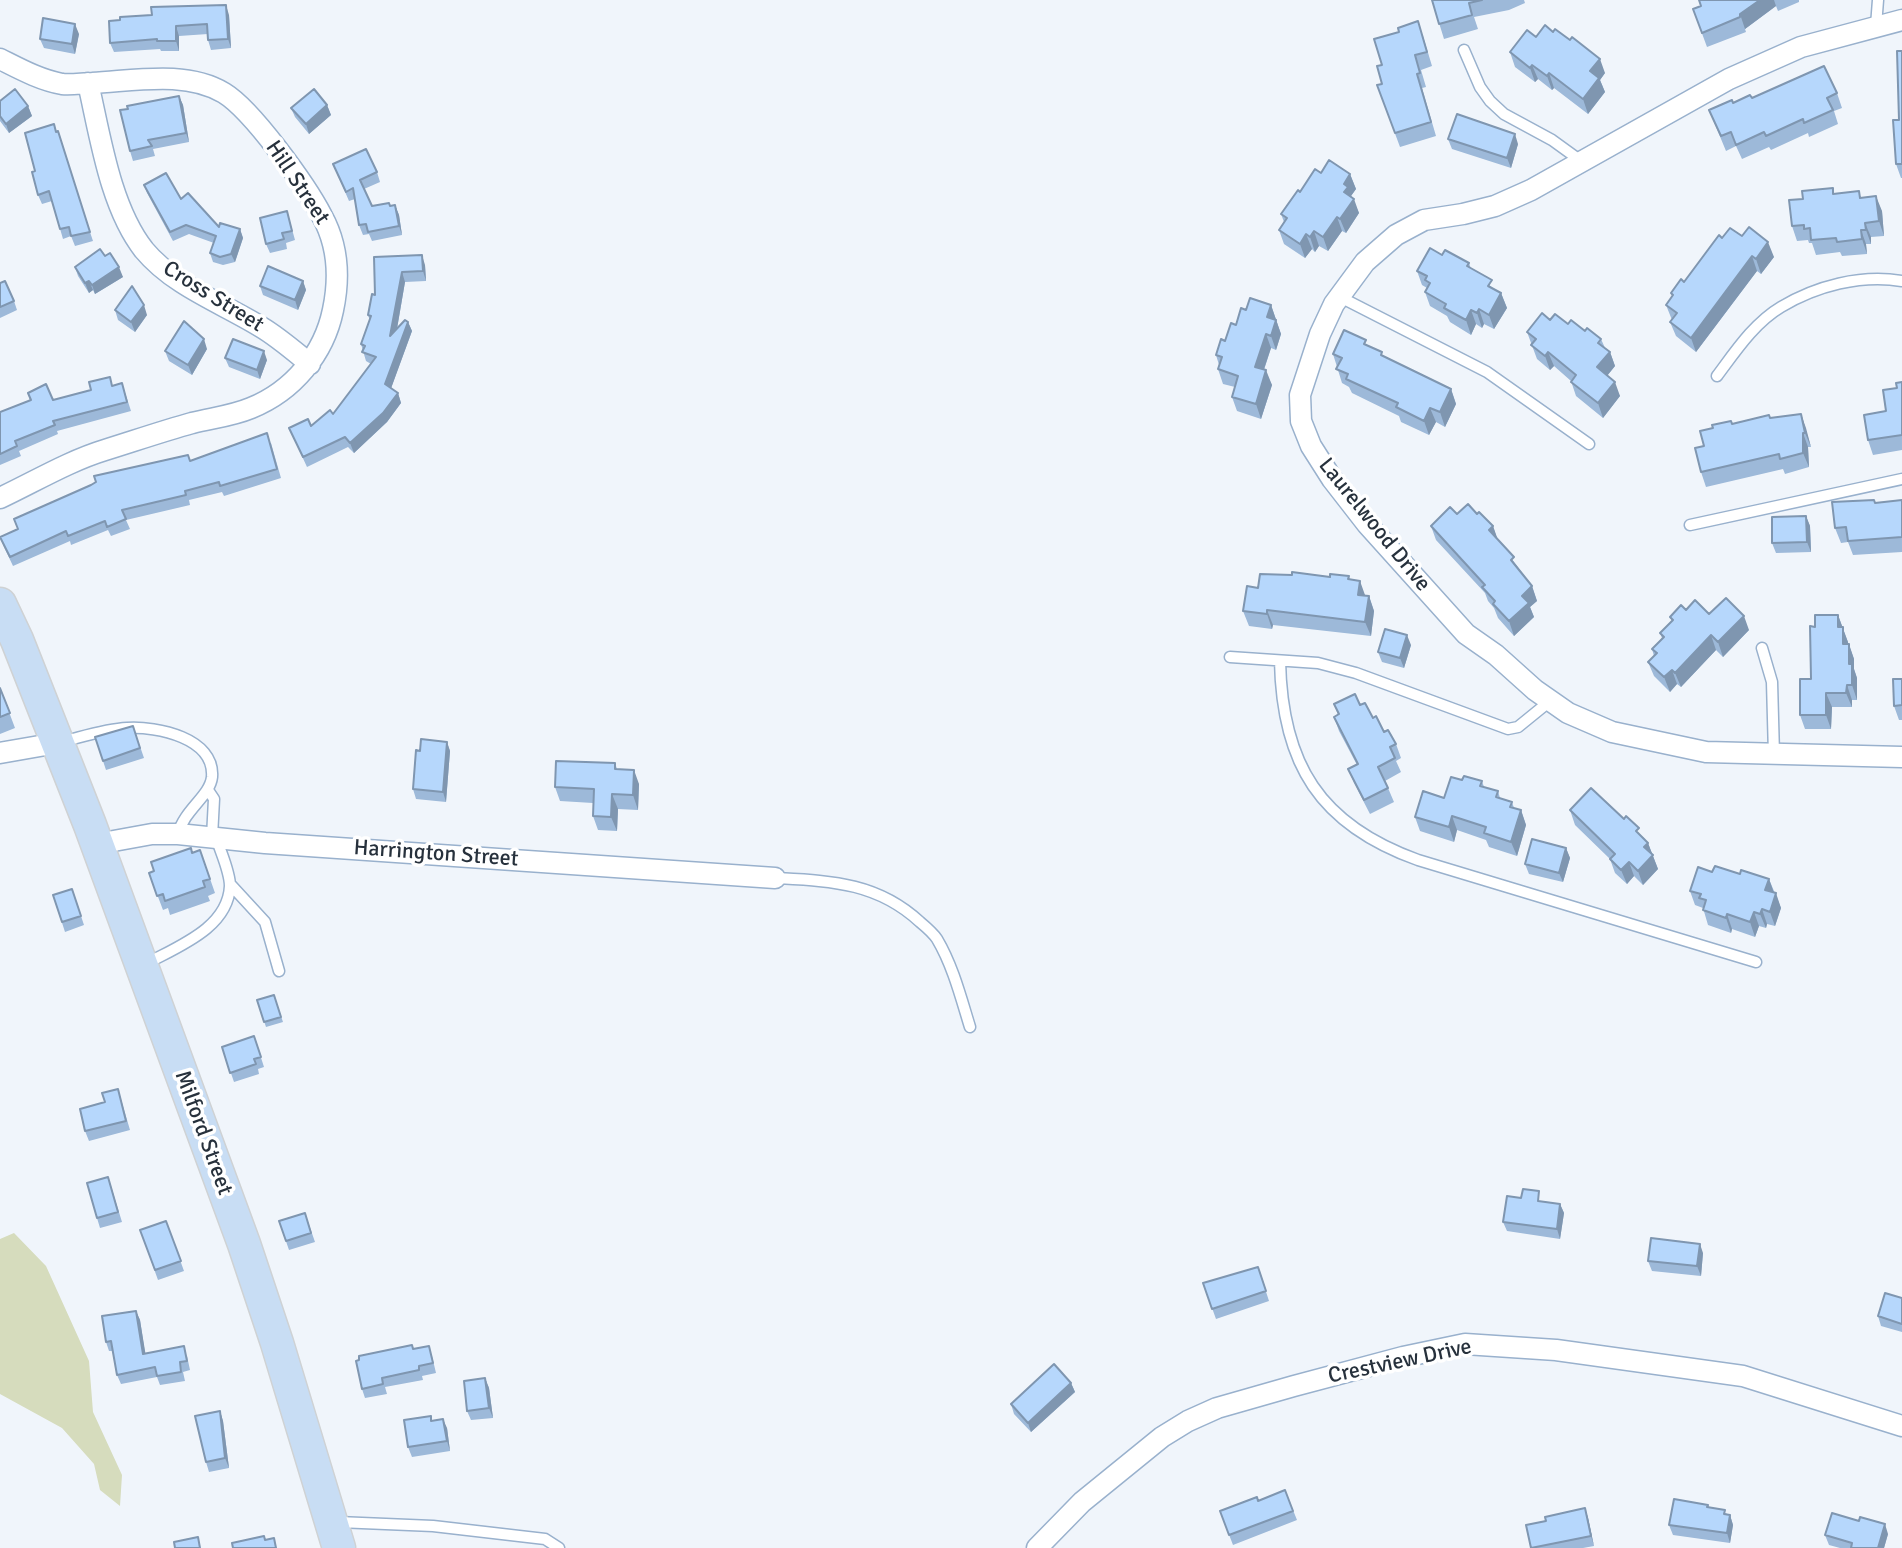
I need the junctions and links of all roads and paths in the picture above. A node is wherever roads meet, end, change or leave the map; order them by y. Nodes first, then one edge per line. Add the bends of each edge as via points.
1 (1878, 0) edge
2 (1902, 20) edge
3 (1876, 26) junction
4 (1464, 50) dead end
5 (0, 59) edge
6 (88, 83) junction
7 (1581, 161) junction
8 (1902, 281) edge
9 (1340, 297) junction
10 (310, 364) junction
11 (1717, 376) dead end
12 (1589, 444) dead end
13 (1902, 479) edge
14 (0, 498) edge
15 (1690, 525) dead end
16 (0, 604) edge
17 (1762, 648) dead end
18 (1230, 657) dead end
19 (1280, 661) junction
20 (1550, 701) junction
21 (54, 734) junction
22 (0, 753) edge
23 (1774, 755) junction
24 (1902, 757) edge
25 (208, 790) junction
26 (178, 834) junction
27 (214, 837) junction
28 (97, 844) junction
29 (775, 878) joint
30 (230, 884) junction
31 (1756, 962) dead end
32 (142, 966) junction
33 (279, 971) dead end
34 (970, 1027) dead end
35 (1902, 1426) edge
36 (335, 1535) edge
37 (559, 1548) edge
38 (1037, 1548) edge

1 - 3 lane
2 - 3 street, Laurelwood Drive
3 - 7 street, Laurelwood Drive via 1801,47 1729,79
4 - 7 lane via 1490,101
5 - 6 street, Hill Street via 64,84
6 - 10 street, Cross Street via 113,185 142,247 182,281 264,328
6 - 10 street, Hill Street via 176,80 206,85 226,93 249,116 318,209 333,243 338,287
7 - 9 street, Laurelwood Drive via 1495,206 1424,220 1396,235 1365,262
8 - 11 lane via 1862,280 1821,288 1779,308
9 - 12 lane via 1487,372
9 - 20 street, Laurelwood Drive via 1320,334 1300,395 1301,421 1311,446 1367,524 1466,634
10 - 14 street, Hill Street via 251,408 100,451
13 - 15 lane
16 - 21 main road, Milford Street
17 - 23 lane via 1772,682
18 - 19 lane
19 - 20 lane via 1356,673 1508,729
19 - 31 lane via 1280,699 1296,751 1313,786 1358,833 1418,860
20 - 23 street, Laurelwood Drive via 1612,732 1658,744
21 - 22 street
21 - 25 lane via 145,728 181,737 210,759
21 - 28 main road, Milford Street
23 - 24 street, Laurelwood Drive
25 - 26 lane via 182,819
25 - 27 lane via 214,799
26 - 27 street, Harrington Street
26 - 28 street, Harrington Street
27 - 29 street, Harrington Street
27 - 30 lane
28 - 32 main road, Milford Street
29 - 34 lane via 865,887 907,910 936,937
30 - 32 lane via 224,912 203,931
30 - 33 lane via 265,922
32 - 36 main road, Milford Street via 244,1244
35 - 38 street, Crestview Drive via 1743,1376 1556,1350 1465,1344 1294,1386 1188,1421 1082,1502
36 - 37 lane via 447,1527 545,1539

